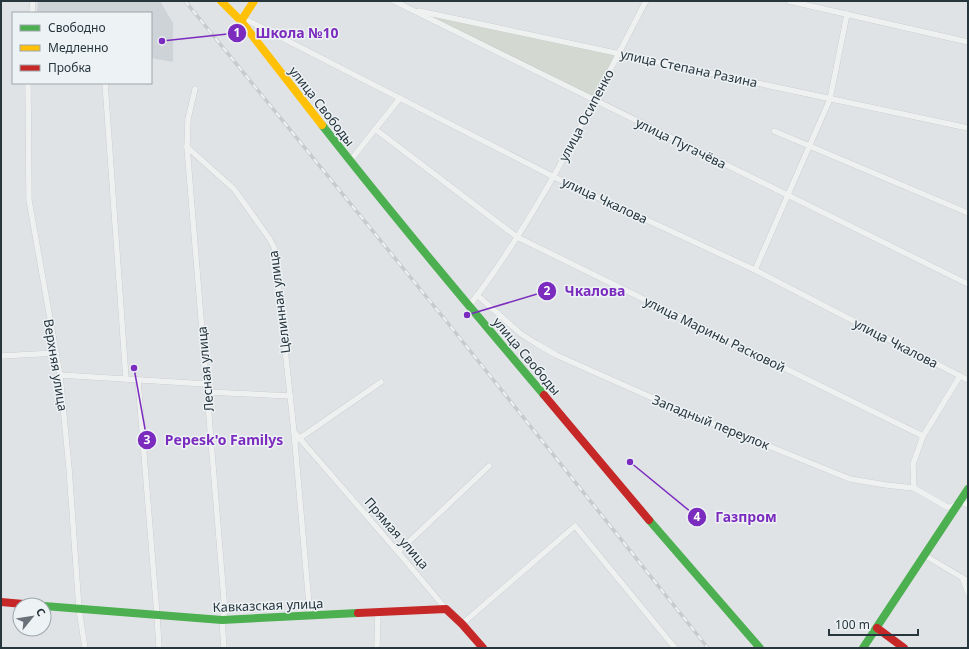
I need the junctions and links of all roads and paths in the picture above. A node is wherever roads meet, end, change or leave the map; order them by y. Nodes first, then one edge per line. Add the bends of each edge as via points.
1 (33, 1) edge
2 (221, 1) edge
3 (254, 1) edge
4 (394, 1) edge
5 (646, 1) edge
6 (789, 1) edge
7 (410, 9) junction
8 (32, 12) edge
9 (847, 14) junction
10 (242, 19) junction
11 (968, 42) edge
12 (618, 53) junction
13 (28, 84) edge
14 (105, 84) edge
15 (195, 89) dead end
16 (400, 98) junction
17 (830, 99) junction
18 (594, 100) junction
19 (968, 128) edge
20 (375, 129) junction
21 (774, 131) dead end
22 (810, 146) junction
23 (186, 147) junction
24 (350, 161) junction
25 (554, 176) junction
26 (788, 196) junction
27 (968, 213) edge
28 (517, 237) junction
29 (755, 270) junction
30 (968, 284) edge
31 (478, 295) junction
32 (469, 306) junction
33 (56, 352) junction
34 (1, 356) edge
35 (60, 375) junction
36 (960, 376) junction
37 (126, 379) junction
38 (138, 380) junction
39 (968, 380) edge
40 (381, 382) dead end
41 (206, 384) junction
42 (207, 392) junction
43 (290, 396) junction
44 (294, 432) joint
45 (923, 436) junction
46 (297, 440) junction
47 (489, 466) dead end
48 (914, 488) junction
49 (968, 489) edge
50 (960, 501) junction
51 (968, 505) edge
52 (398, 552) junction
53 (924, 555) junction
54 (962, 577) junction
55 (968, 581) edge
56 (968, 593) edge
57 (1, 602) edge
58 (12, 603) edge
59 (52, 607) edge
60 (79, 609) junction
61 (446, 609) junction
62 (378, 613) junction
63 (157, 614) junction
64 (310, 616) junction
65 (222, 620) junction
66 (462, 624) junction
67 (877, 628) junction
68 (85, 648) edge
69 (159, 648) edge
70 (224, 648) edge
71 (376, 648) edge
72 (483, 648) edge
73 (675, 648) edge
74 (760, 648) edge
75 (863, 648) edge
76 (904, 648) edge

1 - 8 street
2 - 10 main road, улица Свободы
3 - 10 main road
4 - 7 street, улица Пугачёва
5 - 12 street, улица Осипенко
6 - 9 street
7 - 12 street, улица Степана Разина
7 - 18 street, улица Пугачёва
9 - 11 street
9 - 17 street
10 - 16 street, улица Чкалова
10 - 24 main road, улица Свободы
12 - 17 street, улица Степана Разина
12 - 18 street, улица Осипенко
13 - 33 street, Верхняя улица via 29,200
14 - 37 street
15 - 23 street, Лесная улица via 188,119
16 - 20 street
16 - 25 street, улица Чкалова
17 - 19 street, улица Степана Разина
17 - 22 street
18 - 25 street, улица Осипенко
18 - 26 street, улица Пугачёва
20 - 24 street
20 - 28 street, улица Марины Расковой
21 - 22 street
22 - 26 street
22 - 27 street
23 - 41 street, Лесная улица
23 - 43 street, Целинная улица via 234,189 274,247
24 - 32 main road, улица Свободы
25 - 28 street, улица Осипенко
25 - 29 street, улица Чкалова
26 - 29 street
26 - 30 street, улица Пугачёва
28 - 31 street, улица Осипенко
28 - 45 street, улица Марины Расковой
29 - 36 street, улица Чкалова
31 - 32 street, улица Осипенко
31 - 48 street, Западный переулок via 521,334 536,344 682,411 850,479
32 - 74 main road, улица Свободы
33 - 34 street
33 - 35 street, Верхняя улица
35 - 37 street
35 - 60 street, Верхняя улица
36 - 39 street, улица Чкалова
36 - 45 street
37 - 38 street
38 - 41 street
38 - 63 street
40 - 46 street
41 - 42 street, Лесная улица
42 - 43 street
42 - 65 street, Лесная улица via 225,612
43 - 44 street, Целинная улица
44 - 46 street, Прямая улица
45 - 48 street via 913,464
46 - 52 street, Прямая улица
46 - 64 street
47 - 52 street
48 - 50 street, Западный переулок via 948,507
49 - 50 main road
50 - 51 street
50 - 53 main road
52 - 61 street, Прямая улица
53 - 54 street
53 - 67 main road
54 - 55 street
54 - 56 street
57 - 58 main road
59 - 60 main road, Кавказская улица
60 - 63 main road, Кавказская улица
60 - 68 street, Верхняя улица
61 - 62 main road, Кавказская улица
61 - 66 main road, Прямая улица
62 - 64 main road, Кавказская улица
62 - 71 street
63 - 65 main road, Кавказская улица
63 - 69 street
64 - 65 main road, Кавказская улица
65 - 70 street, Лесная улица
66 - 72 main road, Прямая улица
66 - 73 street via 575,526
67 - 75 main road
67 - 76 main road

